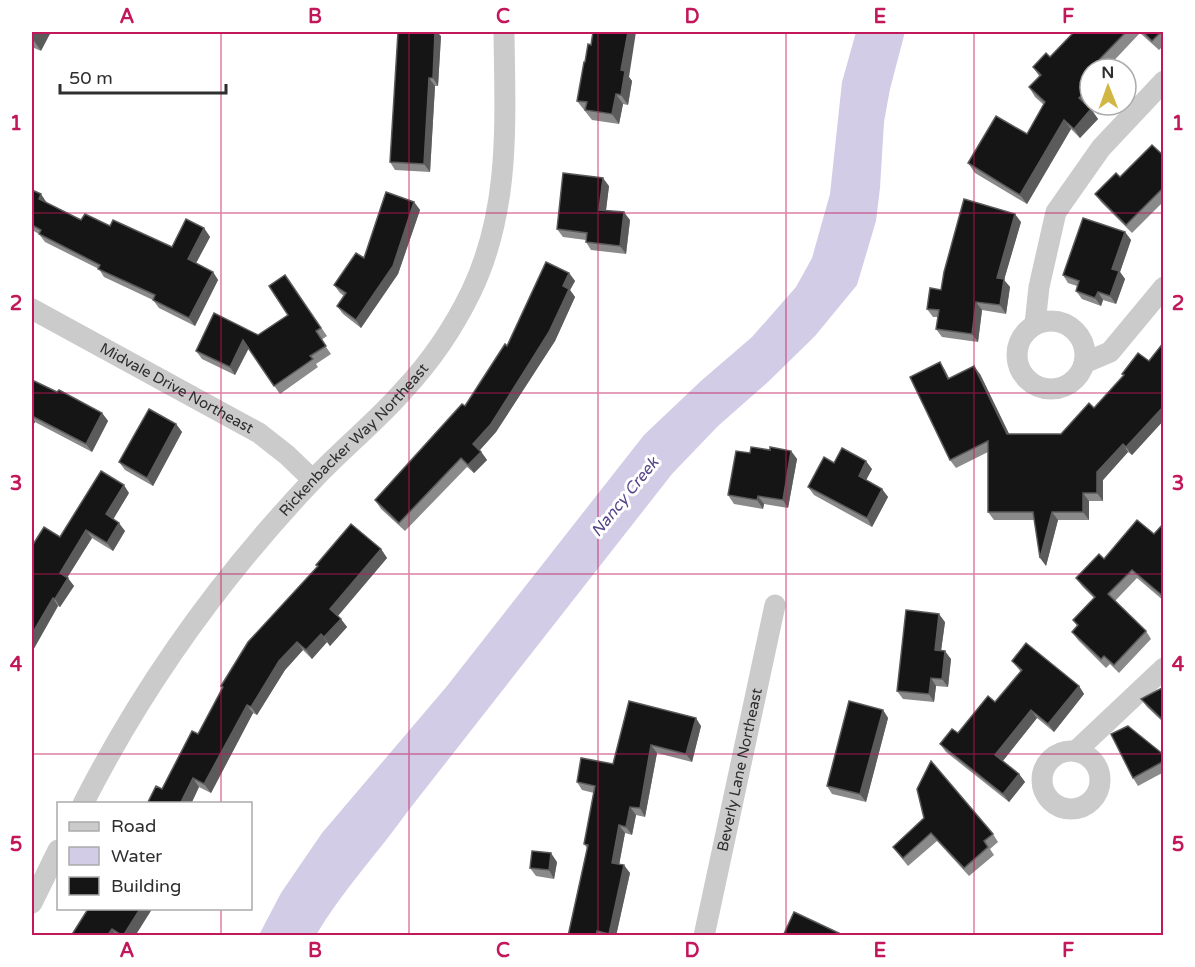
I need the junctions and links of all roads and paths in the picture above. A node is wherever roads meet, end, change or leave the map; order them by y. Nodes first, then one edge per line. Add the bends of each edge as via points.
1 (504, 32) edge
2 (1164, 81) edge
3 (1164, 286) edge
4 (32, 309) edge
5 (1035, 324) junction
6 (1084, 363) junction
7 (313, 480) junction
8 (775, 605) dead end
9 (1164, 668) edge
10 (1076, 751) dead end
11 (84, 802) edge
12 (57, 852) edge
13 (32, 903) edge
14 (704, 936) edge

1 - 7 street, Rickenbacker Way Northeast via 502,189 493,232 471,292 436,351 404,390
2 - 5 street via 1101,148 1056,212
3 - 6 street via 1110,352
4 - 7 street, Midvale Drive Northeast via 259,433
5 - 6 street via 1057,321 1077,332 1083,341
5 - 6 street via 1026,331 1017,351 1022,373 1029,381 1039,387 1062,387 1079,374
7 - 11 street, Rickenbacker Way Northeast via 230,575 156,677
8 - 14 street, Beverly Lane Northeast
9 - 10 street
12 - 13 street

